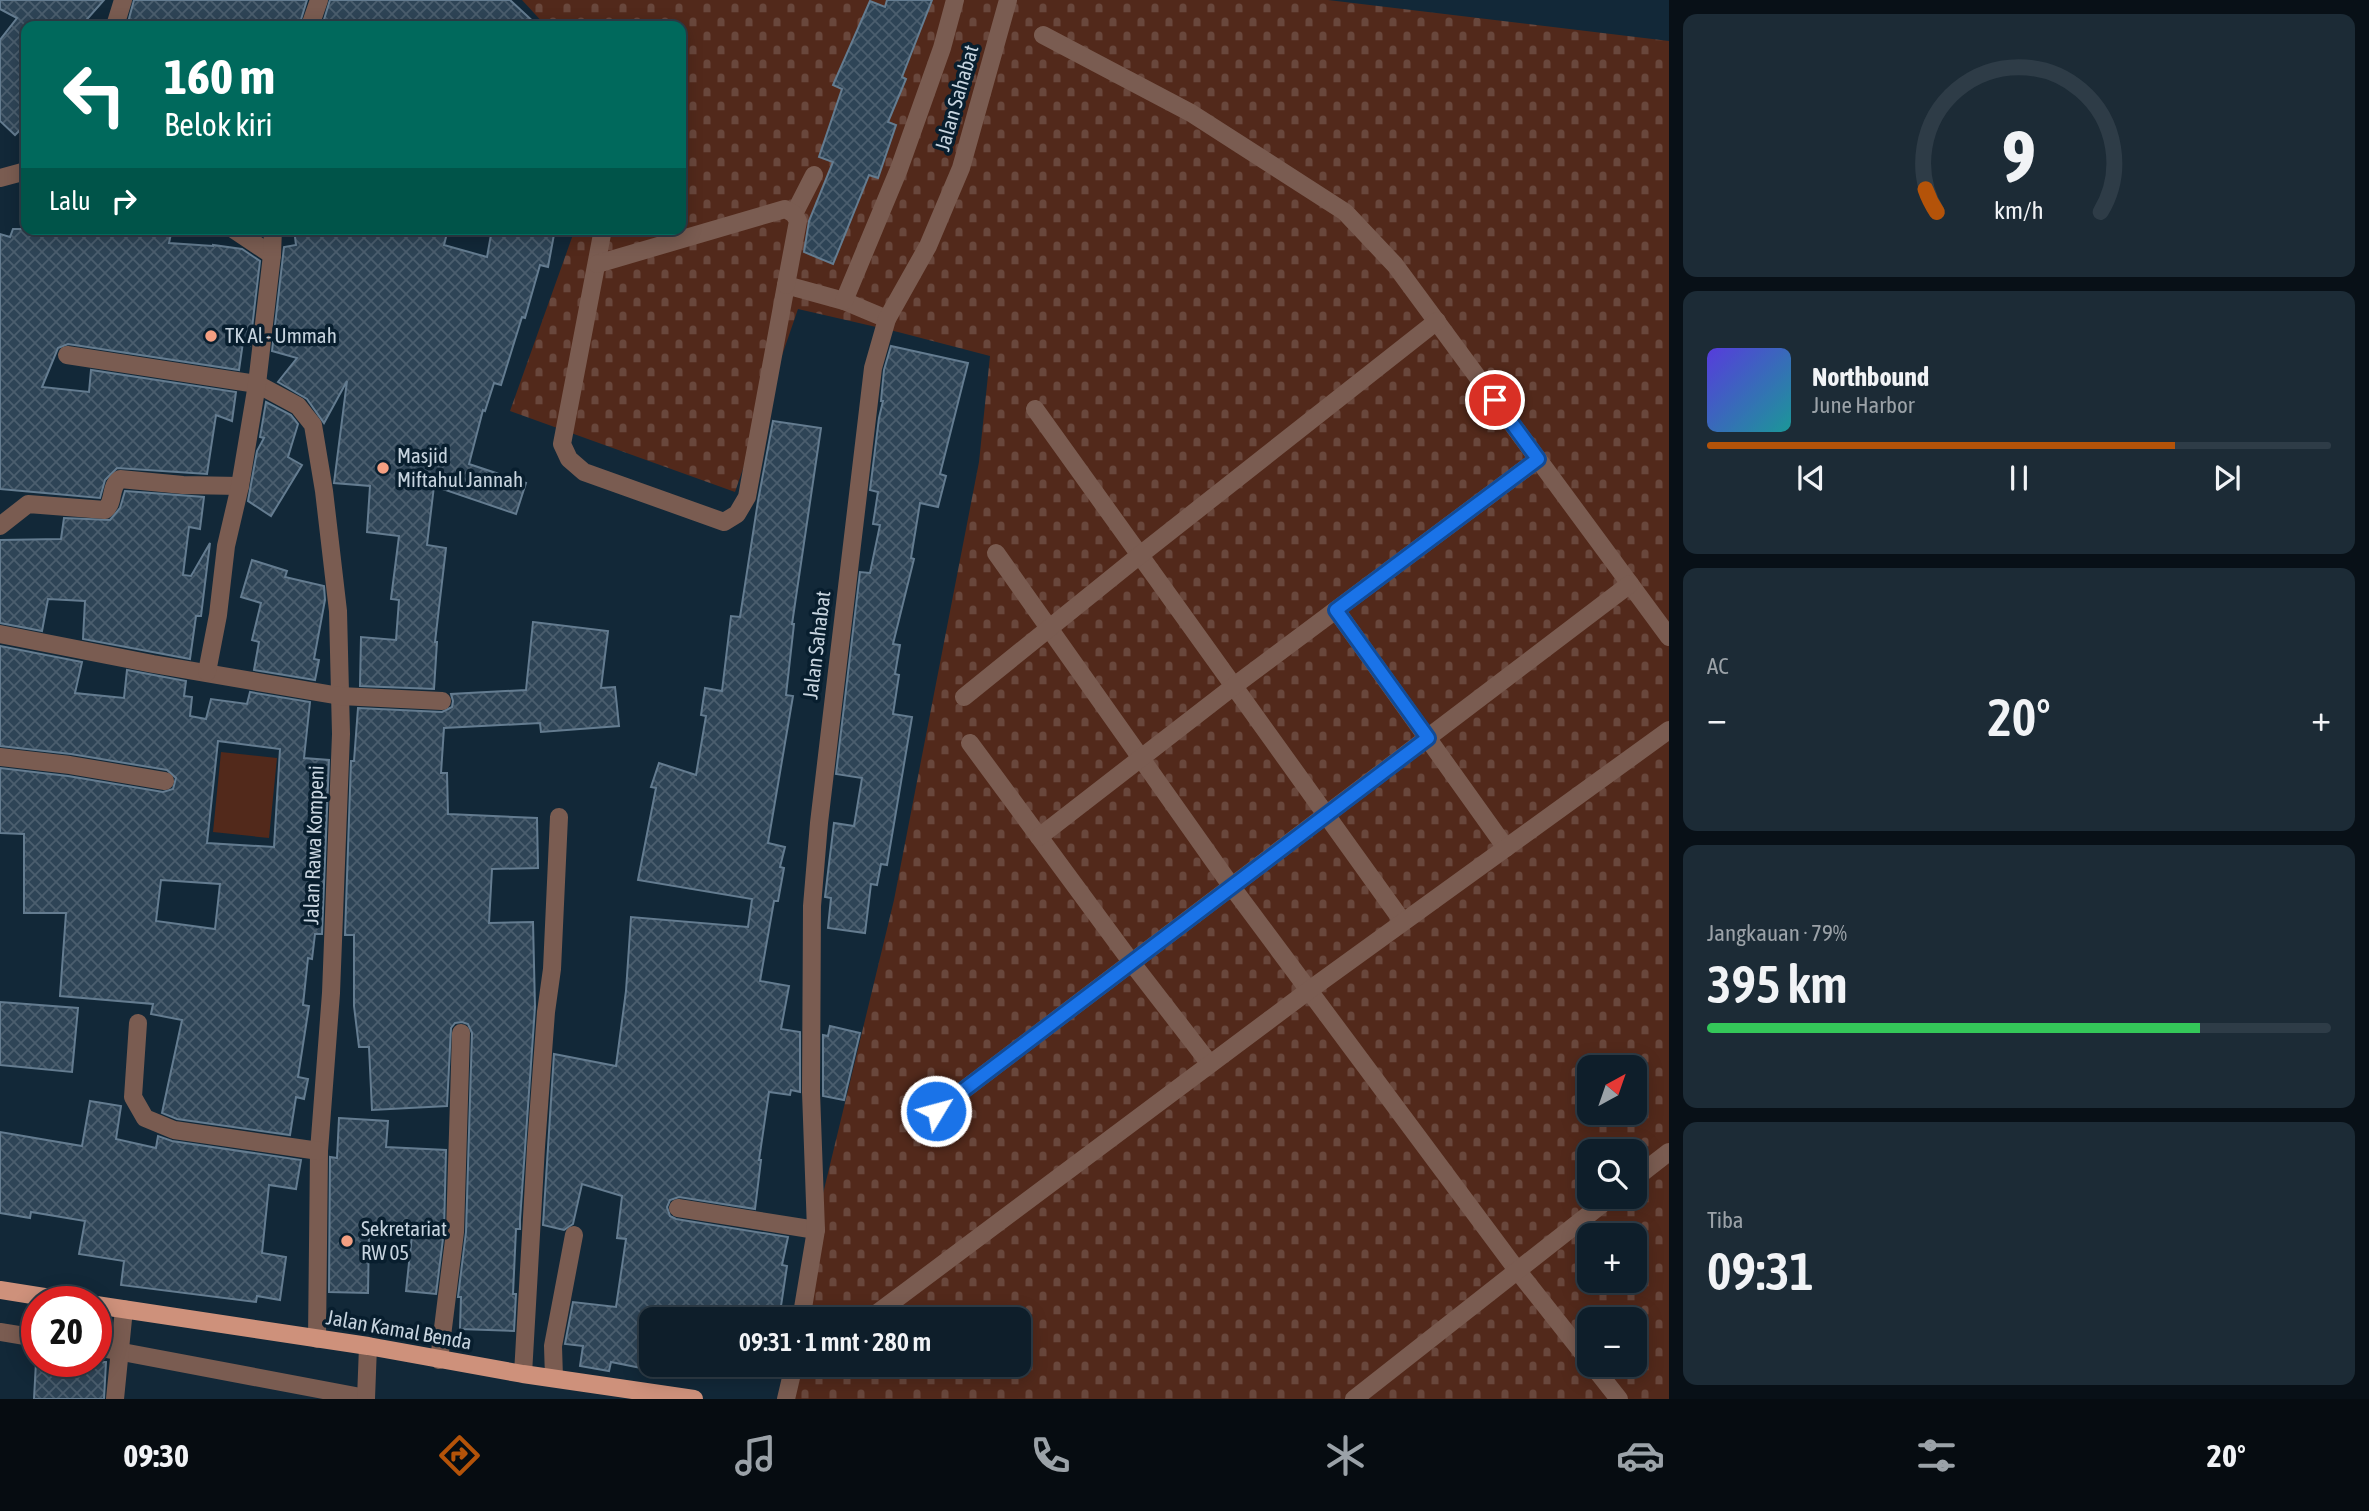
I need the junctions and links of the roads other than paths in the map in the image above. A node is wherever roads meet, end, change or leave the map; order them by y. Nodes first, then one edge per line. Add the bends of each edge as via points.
1 (123, 0) edge
2 (319, 0) edge
3 (955, 0) edge
4 (1008, 0) edge
5 (116, 21) edge
6 (312, 21) edge
7 (1043, 35) dead end
8 (21, 172) edge
9 (814, 175) dead end
10 (0, 178) edge
11 (794, 214) junction
12 (242, 235) edge
13 (273, 235) edge
14 (602, 235) edge
15 (272, 255) junction
16 (597, 264) junction
17 (786, 285) junction
18 (844, 301) junction
19 (887, 319) junction
20 (1437, 321) junction
21 (67, 355) dead end
22 (257, 384) junction
23 (1035, 409) dead end
24 (1538, 459) junction
25 (240, 486) junction
26 (0, 526) edge
27 (996, 554) dead end
28 (1140, 555) junction
29 (1630, 583) junction
30 (1336, 610) junction
31 (1048, 630) junction
32 (0, 634) edge
33 (1669, 637) edge
34 (207, 672) junction
35 (1234, 686) junction
36 (340, 696) junction
37 (964, 697) dead end
38 (442, 701) dead end
39 (1669, 730) edge
40 (1428, 738) junction
41 (970, 743) dead end
42 (0, 757) edge
43 (1139, 758) junction
44 (166, 781) dead end
45 (1327, 816) junction
46 (559, 817) dead end
47 (1038, 836) junction
48 (1506, 848) junction
49 (1232, 887) junction
50 (1404, 922) junction
51 (1132, 962) junction
52 (1308, 990) junction
53 (138, 1023) dead end
54 (461, 1033) dead end
55 (1210, 1064) junction
56 (936, 1111) dead end
57 (319, 1151) junction
58 (1669, 1152) edge
59 (1647, 1169) edge
60 (678, 1208) dead end
61 (1596, 1209) edge
62 (816, 1230) junction
63 (573, 1235) dead end
64 (1517, 1270) junction
65 (0, 1290) edge
66 (21, 1293) edge
67 (804, 1307) edge
68 (884, 1307) edge
69 (112, 1321) edge
70 (122, 1331) junction
71 (0, 1332) edge
72 (21, 1335) edge
73 (112, 1337) edge
74 (317, 1339) junction
75 (1577, 1346) edge
76 (368, 1353) junction
77 (439, 1360) junction
78 (523, 1374) junction
79 (791, 1377) edge
80 (1602, 1377) edge
81 (554, 1378) junction
82 (626, 1393) edge
83 (367, 1395) edge
84 (115, 1399) edge
85 (694, 1399) edge
86 (786, 1399) edge
87 (1354, 1399) edge
88 (1619, 1399) edge

1 - 5 street
2 - 6 street
3 - 18 street via 899,169
4 - 19 street, Jalan Sahabat via 961,168 928,246
7 - 20 street via 1191,113 1345,212 1395,265
8 - 10 street
9 - 11 street
11 - 16 street via 779,208
11 - 17 street via 798,221
12 - 15 street
13 - 15 street
14 - 16 street
15 - 22 street
16 - 17 street via 562,444 569,459 584,472 724,522 737,514 747,497
17 - 18 street
18 - 19 street
19 - 62 street, Jalan Sahabat via 871,381 819,823 811,1092
20 - 24 street
20 - 28 street
21 - 22 street, Jalan Rawa Kompeni
22 - 25 street
22 - 36 street, Jalan Rawa Kompeni via 298,407 313,425 338,611
23 - 28 street
24 - 29 street
24 - 30 street
25 - 26 street via 120,479 105,510 28,504
25 - 34 street
27 - 31 street
28 - 31 street
28 - 35 street
29 - 33 street
29 - 40 street
30 - 35 street
30 - 40 street
31 - 37 street
31 - 43 street
32 - 34 street
34 - 36 street
35 - 43 street
35 - 45 street
36 - 38 street
36 - 57 street, Jalan Rawa Kompeni via 338,844
39 - 48 street
40 - 45 street
40 - 48 street
41 - 47 street
42 - 44 street
43 - 47 street
43 - 49 street
45 - 49 street
45 - 50 street
46 - 78 street
47 - 51 street
48 - 50 street
49 - 51 street
49 - 52 street
50 - 52 street
51 - 55 street
51 - 56 street
52 - 55 street
52 - 64 street
53 - 57 street via 133,1097 145,1118 174,1129
54 - 77 street via 455,1231
55 - 68 street
57 - 74 street, Jalan Rawa Kompeni
58 - 59 street
60 - 62 street
61 - 64 street
62 - 67 street, Jalan Sahabat
63 - 81 street via 553,1346
64 - 75 street
64 - 87 street
65 - 66 main road
69 - 70 main road, Jalan Kamal Benda
70 - 73 street
70 - 74 main road, Jalan Kamal Benda
70 - 83 street
70 - 84 street
71 - 72 street
74 - 76 main road, Jalan Kamal Benda
76 - 77 main road, Jalan Kamal Benda
76 - 83 street
77 - 78 main road, Jalan Kamal Benda
78 - 81 main road, Jalan Kamal Benda
79 - 86 street
80 - 88 street
81 - 82 main road, Jalan Kamal Benda
82 - 85 main road, Jalan Kamal Benda

